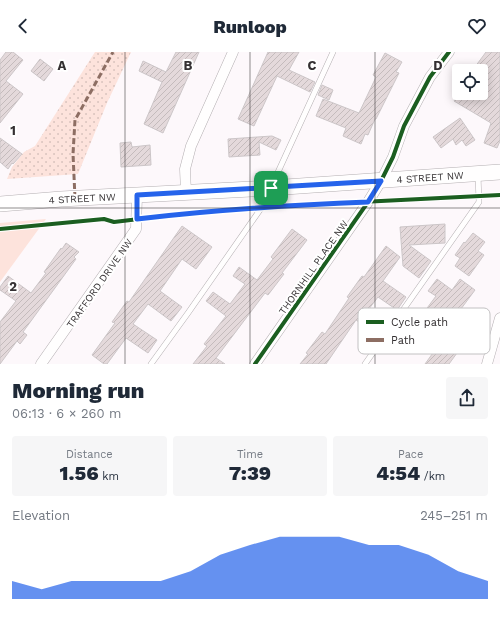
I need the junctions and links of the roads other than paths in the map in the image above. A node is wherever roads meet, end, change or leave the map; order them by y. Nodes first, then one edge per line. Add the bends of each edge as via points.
1 (233, 52) edge
2 (333, 52) edge
3 (449, 52) edge
4 (500, 172) edge
5 (478, 174) junction
6 (381, 181) junction
7 (271, 188) junction
8 (186, 192) junction
9 (137, 195) junction
10 (0, 204) edge
11 (405, 308) edge
12 (500, 318) edge
13 (490, 353) edge
14 (373, 354) edge
15 (490, 354) edge
16 (41, 364) edge
17 (151, 364) edge
18 (254, 364) edge
19 (366, 364) edge
20 (487, 364) edge

1 - 8 street via 191,146 185,169
2 - 7 lane
3 - 6 street, THORNHILL PLACE NW via 430,77 404,126
4 - 5 main road, 4 STREET NW
5 - 6 main road, 4 STREET NW
5 - 11 lane via 479,202
6 - 7 main road, 4 STREET NW
6 - 18 street, THORNHILL PLACE NW
7 - 8 main road, 4 STREET NW
7 - 17 lane via 262,208
8 - 9 main road, 4 STREET NW
9 - 10 main road, 4 STREET NW
9 - 16 street, TRAFFORD DRIVE NW via 136,229
12 - 13 street
14 - 19 lane
15 - 20 street

